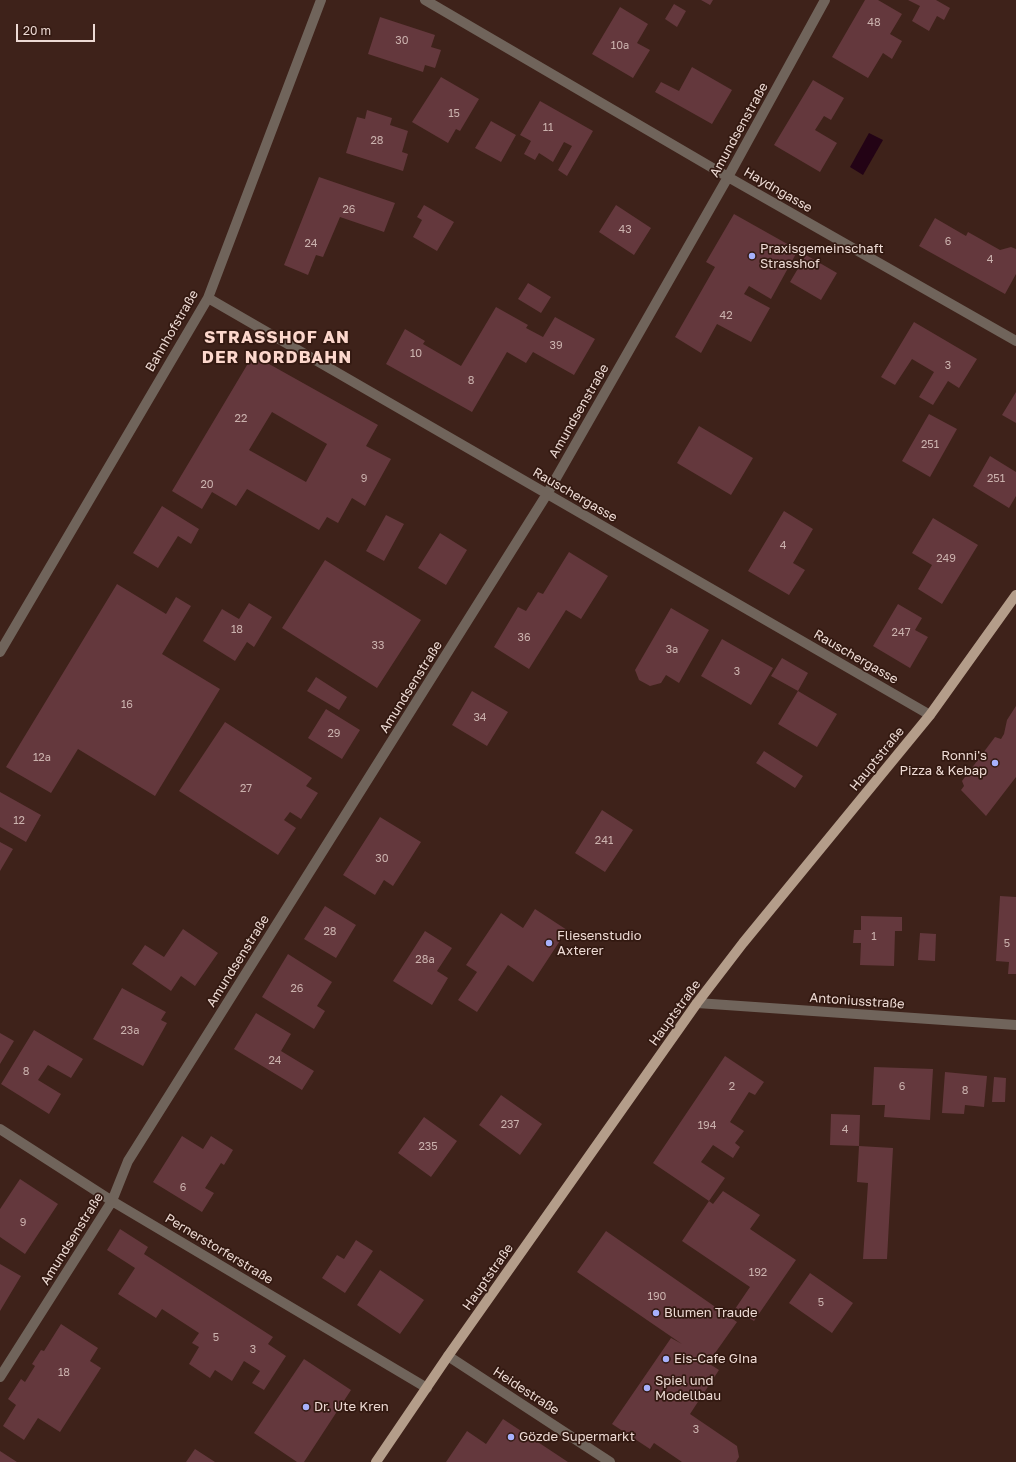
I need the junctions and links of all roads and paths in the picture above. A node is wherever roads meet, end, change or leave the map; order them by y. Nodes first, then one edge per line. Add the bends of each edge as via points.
1 (321, 0) edge
2 (425, 0) edge
3 (825, 0) edge
4 (728, 177) junction
5 (208, 298) junction
6 (1016, 341) edge
7 (547, 494) junction
8 (1016, 595) edge
9 (0, 652) edge
10 (930, 715) junction
11 (697, 1004) junction
12 (1016, 1025) edge
13 (0, 1129) edge
14 (112, 1201) junction
15 (448, 1356) junction
16 (0, 1377) edge
17 (426, 1388) junction
18 (376, 1462) edge
19 (610, 1462) edge

1 - 5 street, Bahnhofstraße
2 - 4 street, Haydngasse
3 - 4 street, Amundsenstraße
4 - 6 street, Haydngasse
4 - 7 street, Amundsenstraße
5 - 7 street, Rauschergasse
5 - 9 street, Bahnhofstraße
7 - 10 street, Rauschergasse
7 - 14 street, Amundsenstraße via 128,1161
8 - 10 main road, Hauptstraße
10 - 11 main road, Hauptstraße via 743,943
11 - 12 street, Antoniusstraße
11 - 15 main road, Hauptstraße
13 - 14 street, Pernerstorferstraße
14 - 16 street, Amundsenstraße
14 - 17 street, Pernerstorferstraße
15 - 17 main road, Hauptstraße
15 - 19 street, Heidestraße
17 - 18 main road, Hauptstraße

